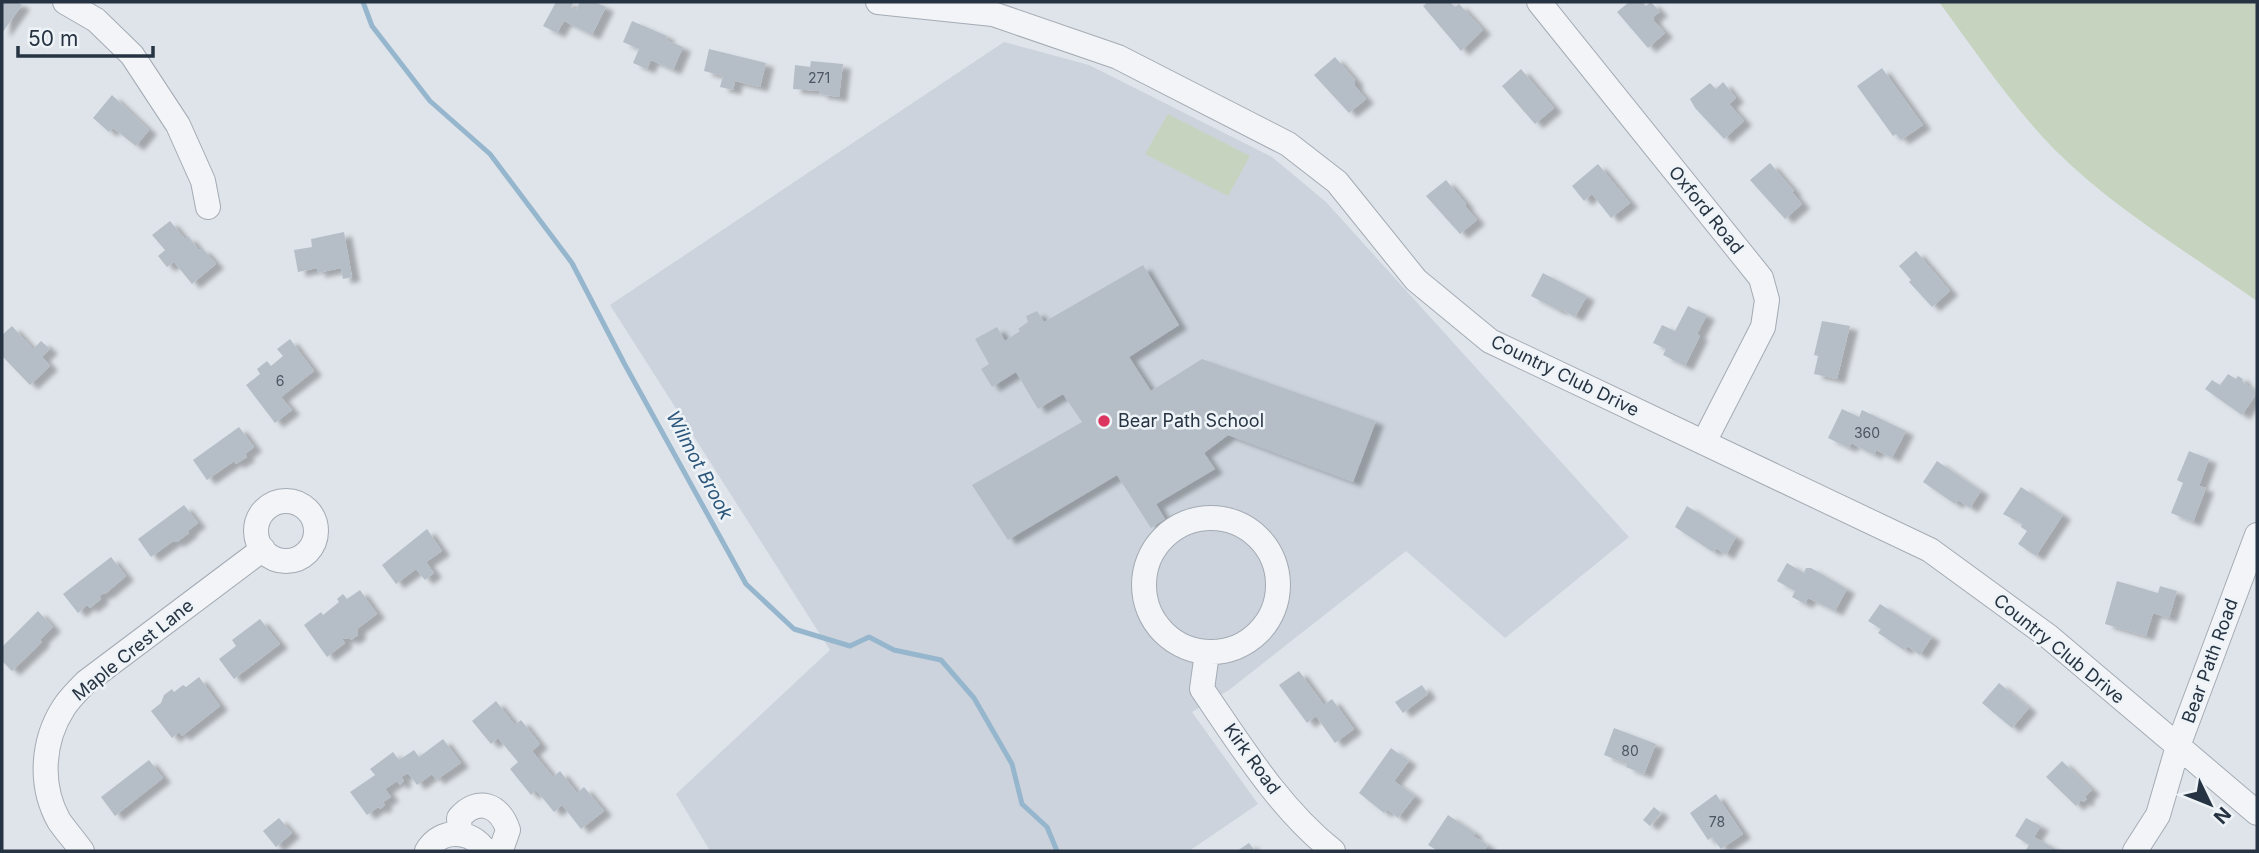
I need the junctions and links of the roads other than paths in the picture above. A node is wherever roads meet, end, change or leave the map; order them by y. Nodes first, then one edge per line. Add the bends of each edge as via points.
1 (65, 2) edge
2 (878, 2) edge
3 (1539, 2) edge
4 (208, 206) dead end
5 (1704, 442) junction
6 (2257, 535) edge
7 (263, 549) dead end
8 (1207, 653) junction
9 (2178, 747) junction
10 (2257, 813) edge
11 (460, 834) junction
12 (82, 851) edge
13 (427, 851) edge
14 (485, 851) edge
15 (495, 851) edge
16 (1333, 851) edge
17 (2135, 851) edge

1 - 4 street via 96,20 132,55 177,125 203,181
2 - 5 street, Country Club Drive via 993,14 1118,57 1288,144 1337,182 1416,280 1490,341
3 - 5 street, Oxford Road via 1764,284 1763,327
5 - 9 street, Country Club Drive via 1930,550 2048,636
6 - 9 street, Bear Path Road
7 - 12 street, Maple Crest Lane via 86,682 65,704 52,727 45,757 46,787 59,820
8 - 8 street via 1230,650 1251,639 1267,622 1276,601 1278,578 1271,555 1257,537 1238,524 1216,518 1194,520 1175,529 1159,543 1144,581 1154,621 1186,648
8 - 16 street, Kirk Road via 1202,689 1274,789
9 - 10 street, Bear Path Road
9 - 17 street, Bear Path Road via 2158,815
11 - 13 street via 438,838
11 - 14 street via 477,841
11 - 15 street via 459,818 467,809 491,807 500,812 508,830

